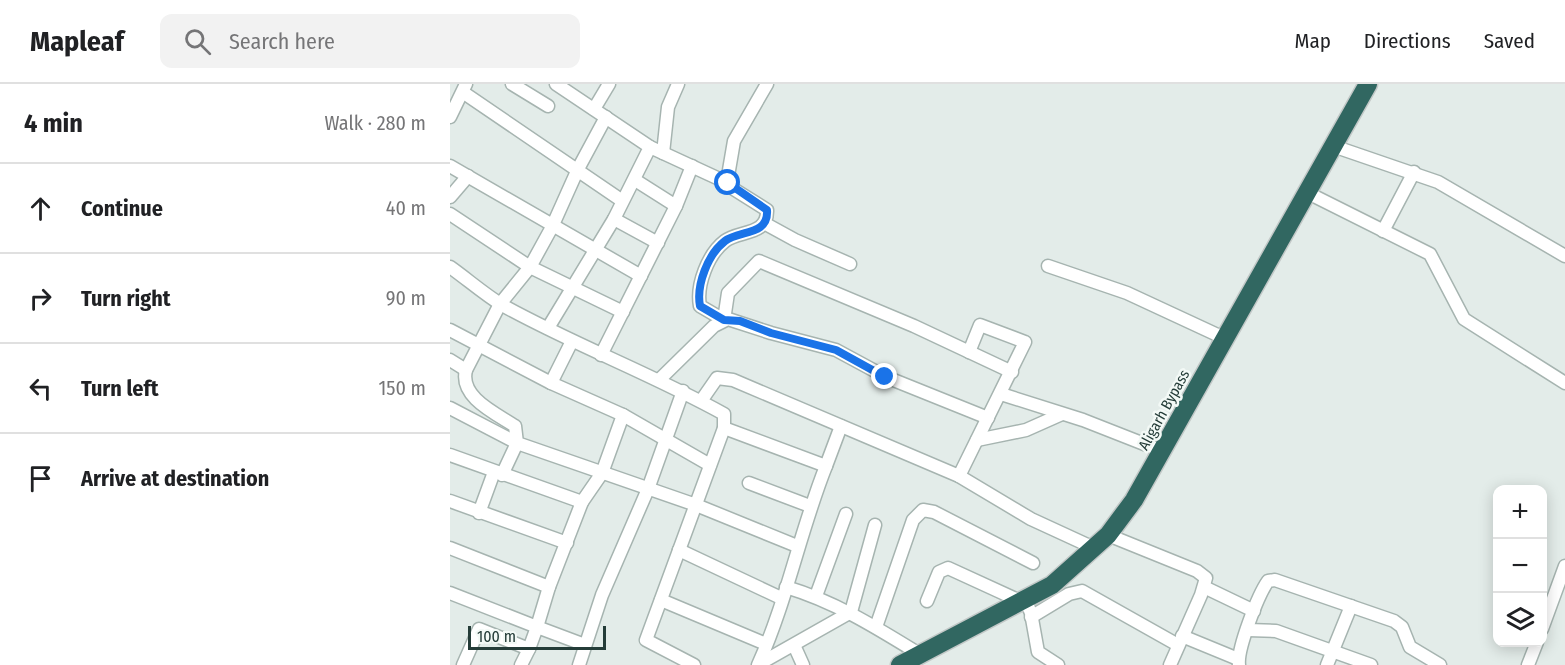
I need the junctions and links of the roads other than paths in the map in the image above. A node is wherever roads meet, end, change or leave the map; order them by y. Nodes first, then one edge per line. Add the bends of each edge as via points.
1 (512, 84) edge
2 (556, 84) edge
3 (609, 84) edge
4 (678, 84) edge
5 (767, 84) edge
6 (1368, 84) edge
7 (569, 88) edge
8 (465, 89) edge
9 (548, 106) dead end
10 (594, 109) junction
11 (450, 117) edge
12 (606, 117) junction
13 (1333, 146) junction
14 (650, 147) junction
15 (663, 153) junction
16 (450, 166) edge
17 (692, 166) junction
18 (578, 169) junction
19 (1414, 172) junction
20 (468, 176) junction
21 (635, 180) junction
22 (728, 183) junction
23 (1313, 195) junction
24 (450, 197) edge
25 (621, 200) junction
26 (676, 206) junction
27 (450, 214) edge
28 (614, 219) junction
29 (764, 223) junction
30 (552, 227) junction
31 (1383, 231) junction
32 (658, 243) junction
33 (594, 250) junction
34 (1565, 256) edge
35 (850, 264) dead end
36 (1048, 266) dead end
37 (450, 267) edge
38 (530, 267) junction
39 (641, 276) junction
40 (572, 287) junction
41 (500, 304) junction
42 (623, 312) junction
43 (724, 320) junction
44 (548, 328) junction
45 (450, 330) edge
46 (1224, 338) junction
47 (572, 341) junction
48 (477, 346) junction
49 (969, 352) junction
50 (602, 355) junction
51 (450, 360) edge
52 (466, 370) junction
53 (1012, 372) junction
54 (659, 380) junction
55 (1565, 382) edge
56 (551, 383) junction
57 (683, 391) junction
58 (1001, 394) junction
59 (701, 401) junction
60 (450, 408) edge
61 (1062, 414) junction
62 (623, 415) junction
63 (988, 418) junction
64 (841, 426) junction
65 (724, 428) junction
66 (665, 440) junction
67 (977, 440) junction
68 (517, 443) junction
69 (1162, 451) junction
70 (450, 455) edge
71 (711, 465) junction
72 (826, 466) junction
73 (602, 473) junction
74 (498, 474) junction
75 (959, 476) junction
76 (749, 483) dead end
77 (648, 489) junction
78 (450, 501) edge
79 (582, 502) junction
80 (696, 505) junction
81 (810, 506) junction
82 (479, 513) junction
83 (846, 514) dead end
84 (875, 525) dead end
85 (1101, 542) junction
86 (567, 543) junction
87 (797, 546) junction
88 (450, 548) edge
89 (679, 550) junction
90 (1033, 563) dead end
91 (1565, 566) edge
92 (549, 587) junction
93 (1204, 587) junction
94 (450, 592) edge
95 (783, 592) junction
96 (1561, 595) edge
97 (816, 596) junction
98 (660, 600) junction
99 (927, 601) dead end
100 (1351, 606) junction
101 (1027, 607) junction
102 (486, 608) junction
103 (1254, 611) junction
104 (851, 612) junction
105 (1547, 620) edge
106 (537, 627) junction
107 (876, 627) junction
108 (480, 629) junction
109 (1248, 630) junction
110 (1180, 641) junction
111 (766, 644) junction
112 (585, 645) junction
113 (794, 645) junction
114 (1535, 647) edge
115 (529, 649) junction
116 (1334, 651) junction
117 (921, 655) junction
118 (670, 660) edge
119 (1239, 662) edge
120 (758, 664) edge
121 (463, 665) edge
122 (521, 665) edge
123 (580, 665) edge
124 (694, 665) edge
125 (803, 665) edge
126 (900, 665) edge
127 (1058, 665) edge
128 (1170, 665) edge
129 (1327, 665) edge
130 (1371, 665) edge
131 (1440, 665) edge
132 (1528, 665) edge

1 - 9 street
2 - 7 street
3 - 10 street
4 - 15 street via 668,106
5 - 22 street via 734,141
6 - 13 highway, Aligarh Bypass
7 - 10 street
8 - 11 street
8 - 18 street
10 - 12 street
12 - 14 street
12 - 18 street
13 - 19 street
13 - 23 highway, Aligarh Bypass
14 - 15 street
14 - 21 street
15 - 17 street
16 - 20 street
17 - 22 street
17 - 26 street
18 - 25 street
18 - 30 street
19 - 31 street
19 - 34 street
20 - 24 street
20 - 30 street
21 - 25 street
21 - 26 street
22 - 29 street via 767,210
23 - 31 street
23 - 46 highway, Aligarh Bypass
25 - 28 street
26 - 32 street
27 - 38 street
28 - 32 street
28 - 33 street
29 - 35 street
29 - 43 street via 752,232 725,241 708,265 701,284 700,306
30 - 33 street
30 - 38 street
31 - 55 street via 1430,254 1464,319
32 - 39 street
33 - 39 street
33 - 40 street
36 - 46 street via 1117,289
37 - 41 street
38 - 40 street
38 - 41 street
39 - 42 street
40 - 42 street
40 - 44 street
41 - 44 street
41 - 48 street
42 - 50 street
43 - 49 street via 729,293 759,261
43 - 54 street
43 - 63 street via 740,321 836,350 885,377
44 - 47 street
45 - 48 street
46 - 69 highway, Aligarh Bypass
47 - 50 street
47 - 56 street
48 - 52 street
48 - 56 street
49 - 53 street
49 - 53 street via 980,326 1025,342
50 - 54 street
51 - 52 street
52 - 68 street via 463,381 467,391 515,426
53 - 58 street
54 - 57 street
56 - 62 street
57 - 59 street
57 - 66 street
58 - 61 street
58 - 63 street
59 - 64 street via 713,382 723,377
59 - 65 street via 724,414
60 - 68 street
61 - 67 street via 1026,430
61 - 69 street
62 - 66 street
62 - 73 street
63 - 67 street
64 - 72 street
64 - 75 street
65 - 71 street
65 - 72 street
66 - 71 street
66 - 77 street
67 - 75 street
68 - 73 street
68 - 74 street
69 - 85 highway, Aligarh Bypass via 1134,500
70 - 74 street
71 - 80 street
72 - 81 street
73 - 77 street
73 - 79 street
74 - 79 street
74 - 82 street
75 - 85 street via 1031,519
76 - 81 street
77 - 80 street
77 - 112 street
78 - 82 street
79 - 86 street
80 - 87 street
80 - 89 street
81 - 87 street
82 - 86 street
83 - 97 street
84 - 104 street
85 - 93 street via 1197,571 1206,578
85 - 101 highway, Aligarh Bypass
86 - 92 street
87 - 95 street
88 - 92 street
89 - 95 street
89 - 98 street
90 - 107 street via 923,510 914,520
91 - 96 street
92 - 106 street
93 - 103 street
93 - 110 street
94 - 102 street
95 - 97 street
95 - 111 street
96 - 105 street
97 - 104 street
98 - 111 street
98 - 118 street via 646,640
99 - 101 street via 939,572 948,568
100 - 103 street via 1271,580
100 - 116 street
100 - 131 street via 1399,623 1410,646
101 - 110 street via 1082,591
101 - 117 highway, Aligarh Bypass
101 - 127 street via 1038,652
102 - 106 street
102 - 108 street
103 - 109 street
104 - 107 street
104 - 113 street
106 - 112 street
106 - 115 street
107 - 117 street
108 - 115 street
108 - 121 street
109 - 116 street via 1267,629
109 - 119 street
110 - 119 street
110 - 128 street
111 - 120 street
112 - 123 street
113 - 120 street
113 - 125 street
114 - 132 street
115 - 122 street
116 - 129 street
116 - 130 street
117 - 126 highway, Aligarh Bypass
118 - 124 street

